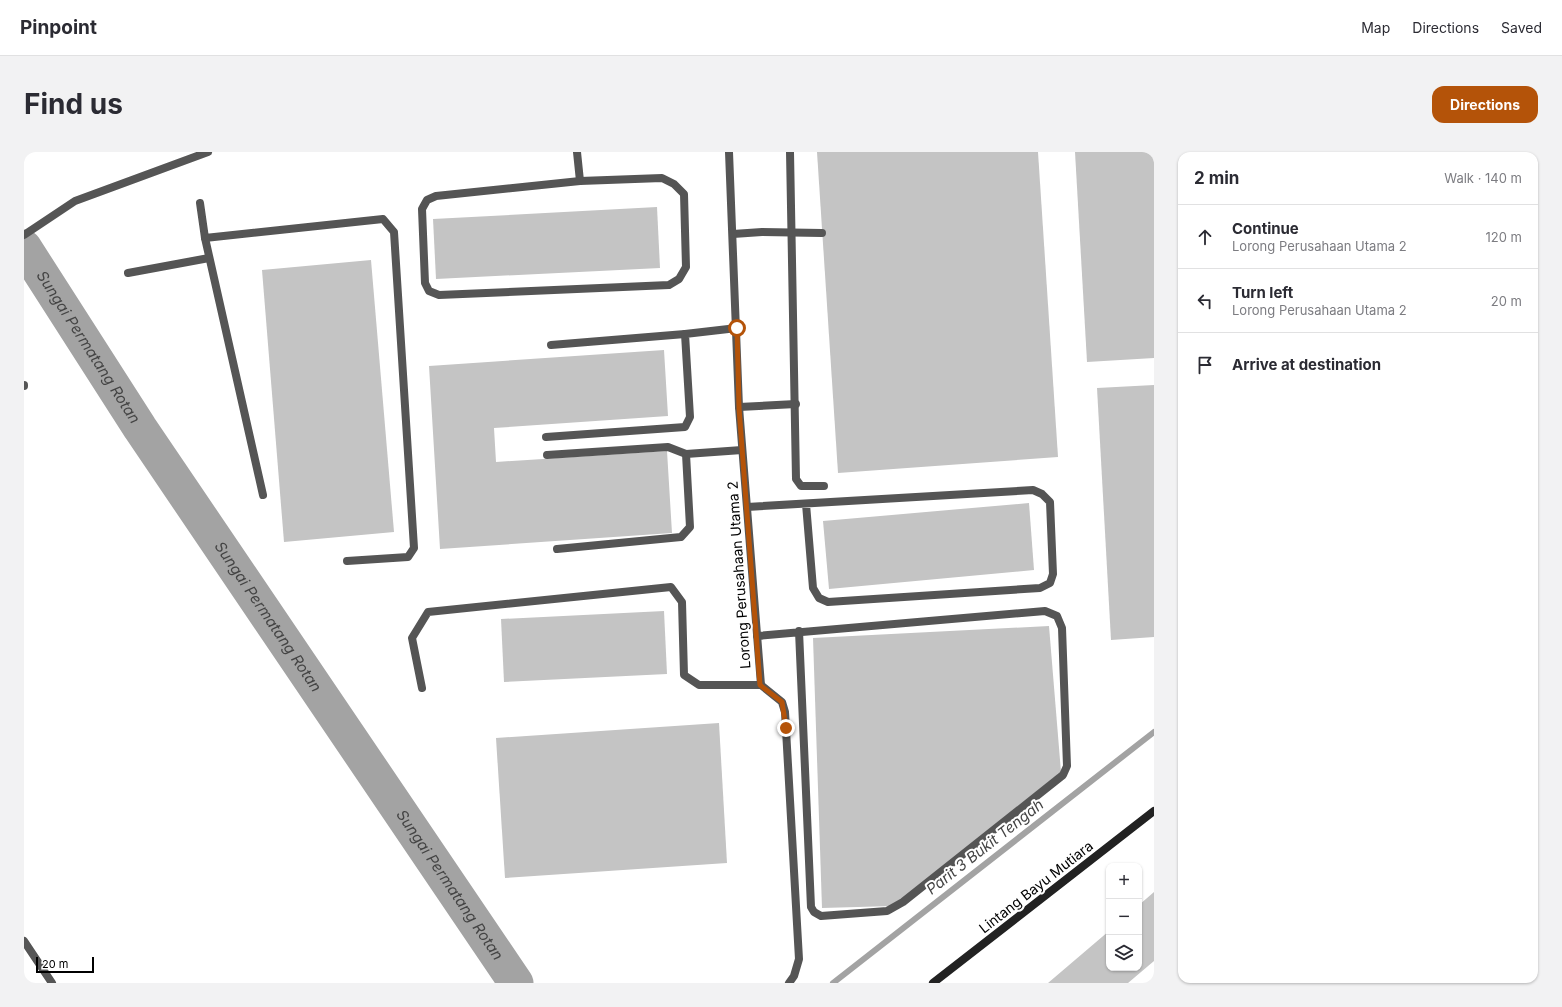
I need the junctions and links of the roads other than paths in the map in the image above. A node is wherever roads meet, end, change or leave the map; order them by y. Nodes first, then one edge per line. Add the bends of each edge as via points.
1 (208, 152) edge
2 (577, 152) edge
3 (729, 152) edge
4 (790, 152) edge
5 (580, 181) junction
6 (200, 203) dead end
7 (792, 233) junction
8 (822, 233) dead end
9 (732, 234) junction
10 (24, 235) edge
11 (205, 238) junction
12 (209, 258) junction
13 (128, 273) dead end
14 (737, 328) junction
15 (685, 334) junction
16 (552, 345) dead end
17 (796, 404) junction
18 (739, 408) junction
19 (546, 436) dead end
20 (742, 450) junction
21 (547, 454) dead end
22 (686, 454) junction
23 (824, 486) dead end
24 (263, 496) dead end
25 (806, 504) junction
26 (748, 507) junction
27 (557, 549) dead end
28 (347, 562) dead end
29 (799, 631) junction
30 (757, 636) junction
31 (760, 685) junction
32 (422, 688) dead end
33 (1154, 811) edge
34 (24, 941) edge
35 (52, 983) edge
36 (789, 983) edge
37 (934, 983) edge

1 - 10 street via 75,201
2 - 5 street
3 - 9 street, Lorong Perusahaan Utama 2
4 - 7 street
5 - 5 street via 662,178 674,184 684,194 686,267 679,279 661,286 439,295 429,291 425,283 422,209 427,200 436,196
6 - 11 street
7 - 8 street
7 - 9 street
7 - 17 street
9 - 14 street, Lorong Perusahaan Utama 2
11 - 12 street
11 - 28 street via 383,219 394,232 414,548 408,557
12 - 13 street
12 - 24 street
14 - 15 street
14 - 18 street, Lorong Perusahaan Utama 2
15 - 16 street
15 - 19 street via 690,417 685,427
17 - 18 street
17 - 23 street via 796,479 801,486
18 - 20 street, Lorong Perusahaan Utama 2
20 - 22 street
20 - 26 street, Lorong Perusahaan Utama 2
21 - 22 street via 668,447
22 - 27 street via 690,527 682,537
25 - 25 street via 1033,490 1050,502 1053,574 1050,583 1040,588 828,602 819,598 813,588
25 - 26 street
26 - 30 street, Lorong Perusahaan Utama 2
29 - 29 street via 1045,611 1057,616 1062,628 1067,766 1063,775 903,902 887,911 821,916 811,907
29 - 30 street
30 - 31 street, Lorong Perusahaan Utama 2
31 - 32 street via 699,685 684,675 682,602 671,587 428,612 412,638
31 - 36 street, Lorong Perusahaan Utama 2 via 782,702 785,712 799,959
33 - 37 street, Lintang Bayu Mutiara
34 - 35 street

